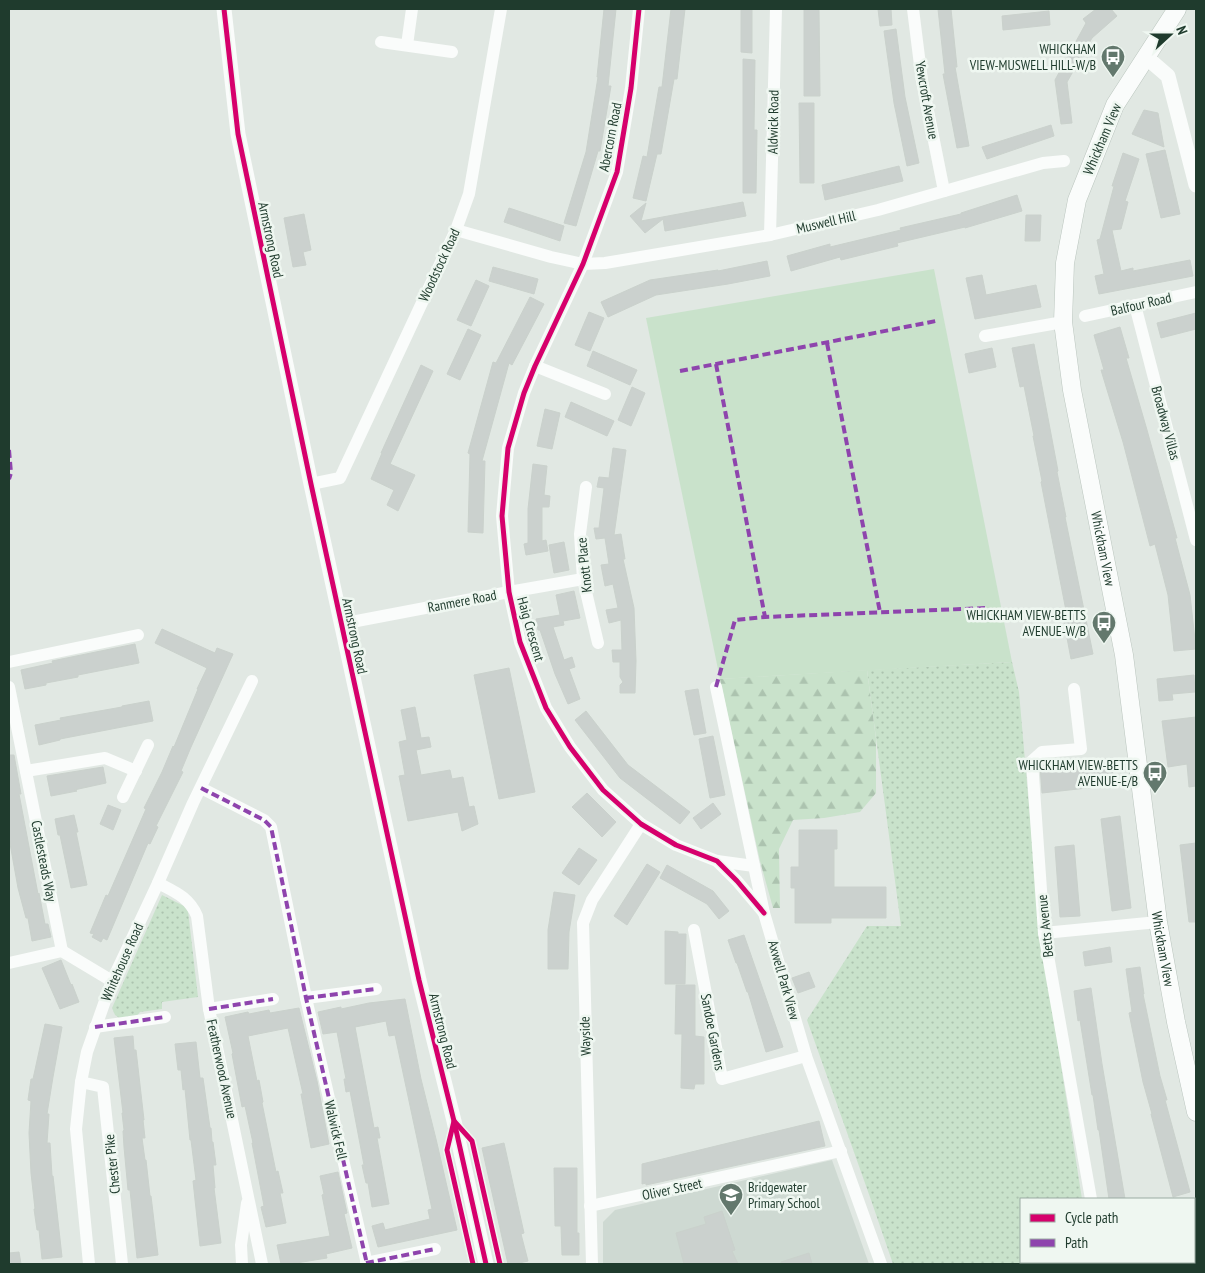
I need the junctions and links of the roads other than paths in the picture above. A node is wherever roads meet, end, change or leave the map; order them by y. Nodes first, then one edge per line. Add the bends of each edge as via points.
1 (224, 9) edge
2 (412, 9) edge
3 (501, 9) edge
4 (639, 9) edge
5 (776, 9) edge
6 (913, 9) edge
7 (1177, 9) edge
8 (381, 42) dead end
9 (407, 45) junction
10 (452, 52) dead end
11 (1146, 57) junction
12 (1064, 161) dead end
13 (1196, 185) edge
14 (944, 191) junction
15 (456, 230) junction
16 (770, 235) junction
17 (584, 264) junction
18 (1196, 292) edge
19 (1135, 306) junction
20 (1086, 316) dead end
21 (1063, 322) junction
22 (985, 336) dead end
23 (535, 366) junction
24 (605, 394) dead end
25 (310, 484) junction
26 (586, 488) dead end
27 (1196, 540) edge
28 (584, 580) junction
29 (509, 592) junction
30 (341, 624) junction
31 (138, 636) dead end
32 (598, 643) dead end
33 (9, 662) edge
34 (252, 681) dead end
35 (9, 687) edge
36 (716, 687) dead end
37 (1074, 689) dead end
38 (148, 745) dead end
39 (26, 771) junction
40 (136, 771) junction
41 (201, 788) junction
42 (123, 798) dead end
43 (641, 824) junction
44 (717, 862) junction
45 (754, 866) junction
46 (158, 883) junction
47 (764, 913) junction
48 (1158, 922) junction
49 (694, 930) dead end
50 (1044, 932) junction
51 (62, 951) junction
52 (9, 963) edge
53 (112, 981) junction
54 (376, 989) dead end
55 (306, 995) junction
56 (274, 999) dead end
57 (209, 1008) junction
58 (166, 1016) dead end
59 (95, 1027) junction
60 (806, 1056) junction
61 (81, 1082) junction
62 (1196, 1112) edge
63 (841, 1151) junction
64 (248, 1193) junction
65 (1090, 1198) edge
66 (590, 1206) junction
67 (435, 1249) dead end
68 (366, 1263) edge
69 (89, 1264) edge
70 (122, 1264) edge
71 (242, 1264) edge
72 (262, 1264) edge
73 (486, 1264) edge
74 (592, 1264) edge
75 (881, 1264) edge

1 - 25 street, Armstrong Road via 238,134
2 - 9 street
3 - 15 street, Woodstock Road via 469,194
4 - 17 street, Abercorn Road via 631,88 617,172
5 - 16 street, Aldwick Road
6 - 14 street, Yewcroft Avenue via 922,81
7 - 11 main road, Whickham View
8 - 9 street
9 - 10 street
11 - 13 street via 1168,76
11 - 21 main road, Whickham View via 1115,105 1077,200 1065,262
12 - 14 street, Muswell Hill via 1043,163
14 - 16 street, Muswell Hill
15 - 17 street, Muswell Hill
15 - 25 street, Woodstock Road via 340,478
16 - 17 street, Muswell Hill
17 - 23 street, Haig Crescent
18 - 19 street, Balfour Road
19 - 20 street, Balfour Road
19 - 27 street, Broadway Villas
21 - 22 street
21 - 48 main road, Whickham View via 1072,390 1124,655
23 - 24 street
23 - 29 street, Haig Crescent via 508,448 502,516
25 - 30 street, Armstrong Road
26 - 28 street, Knott Place via 580,534
28 - 29 street, Ranmere Road
28 - 32 street, Knott Place
29 - 30 street, Ranmere Road
29 - 43 street, Haig Crescent via 520,642 546,708 570,747 603,790
30 - 73 street, Armstrong Road via 418,980
31 - 33 street
34 - 41 street, Whitehouse Road
35 - 39 street, Castlesteads Way
36 - 45 street, Axwell Park View
37 - 50 street, Betts Avenue via 1081,749 1042,752 1032,761
38 - 40 street
39 - 40 street via 105,758
39 - 51 street, Castlesteads Way
40 - 42 street
41 - 46 street, Whitehouse Road
41 - 55 street, Walwick Fell via 264,820 271,827
43 - 44 street, Haig Crescent via 676,845
43 - 66 street, Wayside via 592,900 583,922
44 - 45 street
44 - 47 street, Haig Crescent
45 - 47 street, Axwell Park View
46 - 53 street, Whitehouse Road
46 - 57 street via 187,899 198,916
47 - 60 street, Axwell Park View
48 - 50 street
48 - 62 main road, Whickham View
49 - 60 street, Sandoe Gardens via 722,1078
50 - 65 street, Betts Avenue
51 - 52 street
51 - 53 street
53 - 59 street, Whitehouse Road
54 - 55 street
55 - 68 street, Walwick Fell
56 - 57 street, Featherwood Avenue
57 - 64 street, Featherwood Avenue
58 - 59 street
59 - 61 street, Whitehouse Road
60 - 63 street, Axwell Park View
61 - 69 street, Whitehouse Road via 76,1129
61 - 70 street, Chester Pike via 103,1087
63 - 66 street, Oliver Street
63 - 75 street, Axwell Park View
64 - 71 street, Featherwood Avenue via 241,1245
64 - 72 street, Featherwood Avenue
66 - 74 street, Wayside
67 - 68 street, Walwick Fell

